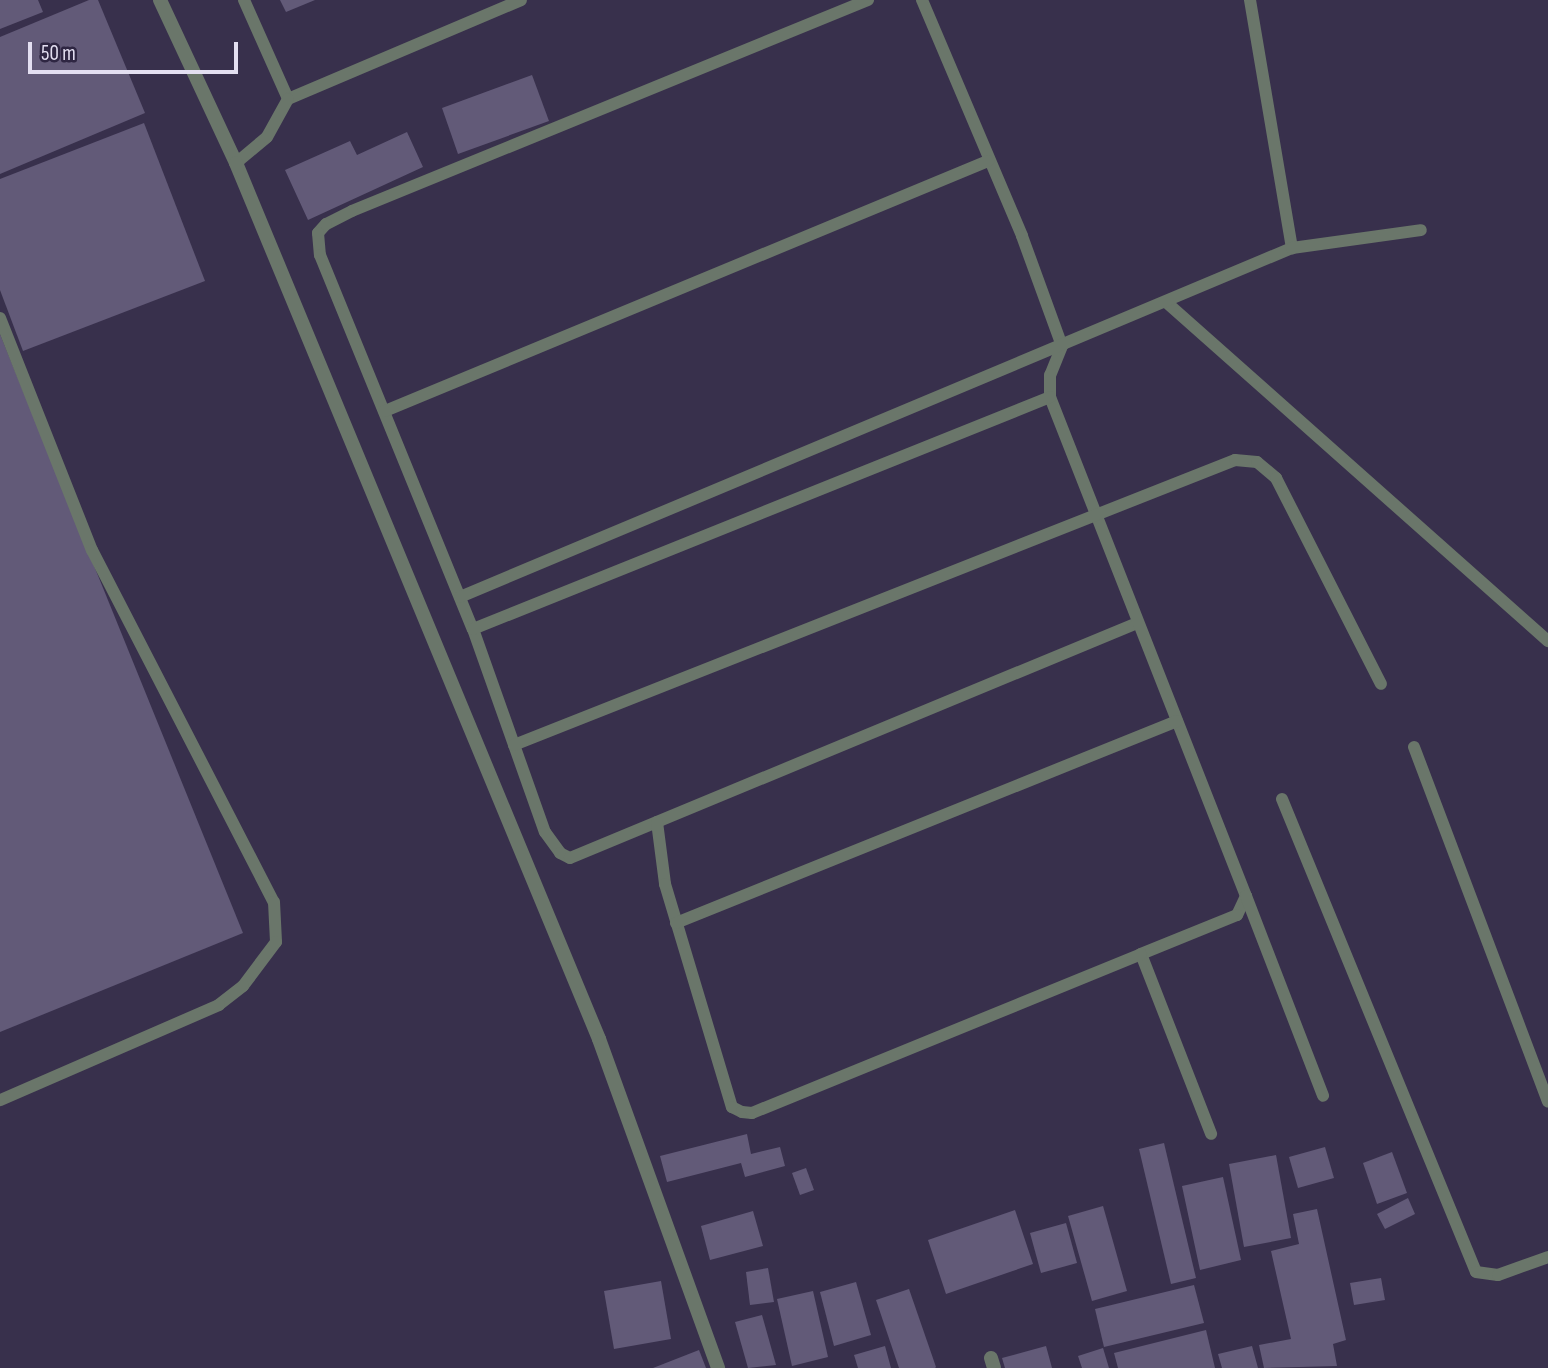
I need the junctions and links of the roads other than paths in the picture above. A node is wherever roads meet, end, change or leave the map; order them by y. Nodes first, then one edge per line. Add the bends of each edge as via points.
1 (160, 0) edge
2 (244, 0) edge
3 (521, 0) edge
4 (868, 0) edge
5 (922, 0) edge
6 (1250, 0) edge
7 (288, 99) junction
8 (988, 161) junction
9 (236, 163) junction
10 (1421, 230) dead end
11 (1292, 248) junction
12 (1166, 302) junction
13 (0, 318) edge
14 (1062, 346) junction
15 (1050, 397) junction
16 (385, 411) junction
17 (1094, 512) junction
18 (460, 597) junction
19 (1137, 623) junction
20 (473, 629) junction
21 (1548, 641) edge
22 (1381, 684) dead end
23 (1177, 721) junction
24 (514, 745) junction
25 (1414, 747) dead end
26 (1282, 799) dead end
27 (657, 822) junction
28 (1246, 896) junction
29 (676, 923) junction
30 (1141, 954) junction
31 (1323, 1096) dead end
32 (0, 1100) edge
33 (1548, 1102) edge
34 (1211, 1134) dead end
35 (1548, 1257) edge
36 (718, 1368) edge

1 - 9 street
2 - 7 lane
3 - 7 lane
4 - 16 lane via 326,224 318,233 320,255
5 - 8 lane
6 - 11 lane
7 - 9 lane via 267,137
8 - 14 lane
8 - 16 lane
9 - 36 street via 599,1039
10 - 11 lane
11 - 12 lane
12 - 14 lane
12 - 21 lane
13 - 32 lane via 92,550 274,902 276,942 243,986 219,1005
14 - 15 lane via 1050,375
14 - 18 lane
15 - 17 lane
15 - 20 lane
16 - 18 lane
17 - 19 lane
17 - 22 lane via 1235,460 1256,462 1276,478
17 - 24 lane
18 - 20 lane
19 - 23 lane
19 - 27 lane
20 - 24 lane
23 - 28 lane
23 - 29 lane
24 - 27 lane via 545,832 560,853 570,858
25 - 33 lane
26 - 35 lane via 1476,1272 1498,1275
27 - 29 lane via 665,884
28 - 30 lane via 1237,915
28 - 31 lane
29 - 30 lane via 732,1107 752,1113
30 - 34 lane

